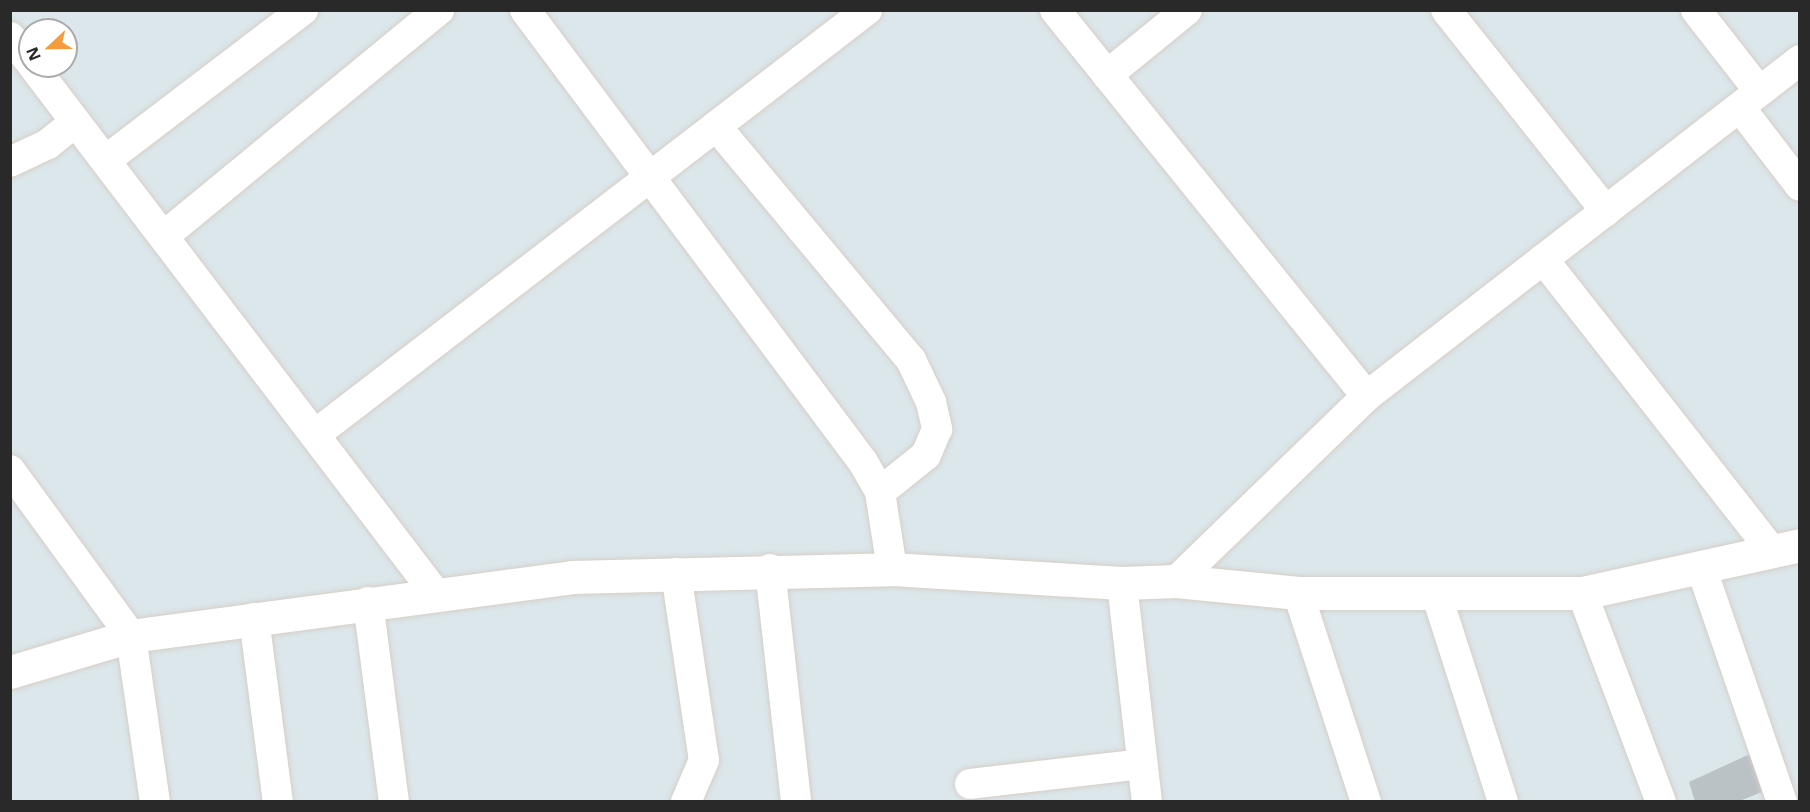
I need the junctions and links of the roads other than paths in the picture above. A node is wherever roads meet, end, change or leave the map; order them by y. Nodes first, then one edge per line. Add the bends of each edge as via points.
1 (303, 10) edge
2 (439, 10) edge
3 (525, 10) edge
4 (867, 10) edge
5 (1055, 10) edge
6 (1187, 10) edge
7 (1446, 10) edge
8 (1696, 10) edge
9 (1800, 60) edge
10 (1107, 75) junction
11 (42, 78) edge
12 (1750, 100) junction
13 (75, 122) junction
14 (716, 126) junction
15 (106, 160) junction
16 (10, 162) edge
17 (653, 175) junction
18 (1800, 186) edge
19 (1606, 211) junction
20 (165, 236) junction
21 (1544, 259) junction
22 (1367, 396) junction
23 (317, 433) junction
24 (10, 470) edge
25 (880, 492) junction
26 (1786, 548) edge
27 (1701, 567) junction
28 (770, 569) junction
29 (892, 569) junction
30 (676, 573) junction
31 (1176, 581) junction
32 (1122, 583) junction
33 (435, 592) junction
34 (1298, 592) junction
35 (1436, 593) junction
36 (1582, 593) junction
37 (368, 602) junction
38 (254, 618) junction
39 (131, 636) junction
40 (10, 672) edge
41 (1142, 764) junction
42 (970, 784) dead end
43 (155, 801) edge
44 (278, 801) edge
45 (394, 801) edge
46 (686, 801) edge
47 (796, 801) edge
48 (1146, 801) edge
49 (1366, 801) edge
50 (1503, 801) edge
51 (1661, 801) edge
52 (1782, 801) edge

1 - 15 street
2 - 20 street
3 - 17 street
4 - 14 street
5 - 10 street
6 - 10 street
7 - 19 street
8 - 12 street
9 - 12 street
10 - 22 street
11 - 13 street
12 - 18 street
12 - 19 street
13 - 15 street
13 - 16 street via 48,144
14 - 17 street
14 - 25 street via 911,360 931,402 936,429 926,455
15 - 20 street
17 - 23 street
17 - 25 street
19 - 21 street
20 - 23 street
21 - 22 street
21 - 26 street
22 - 31 street
23 - 33 street
24 - 39 street
25 - 29 street
26 - 27 street
27 - 36 street
27 - 52 street
28 - 29 street
28 - 30 street
28 - 47 street
29 - 32 street
30 - 33 street via 571,577
30 - 46 street via 704,760
31 - 32 street
31 - 34 street
32 - 41 street
33 - 37 street
34 - 35 street
34 - 49 street
35 - 36 street
35 - 50 street
36 - 51 street
37 - 38 street
37 - 45 street
38 - 39 street
38 - 44 street
39 - 40 street
39 - 43 street
41 - 42 street
41 - 48 street

